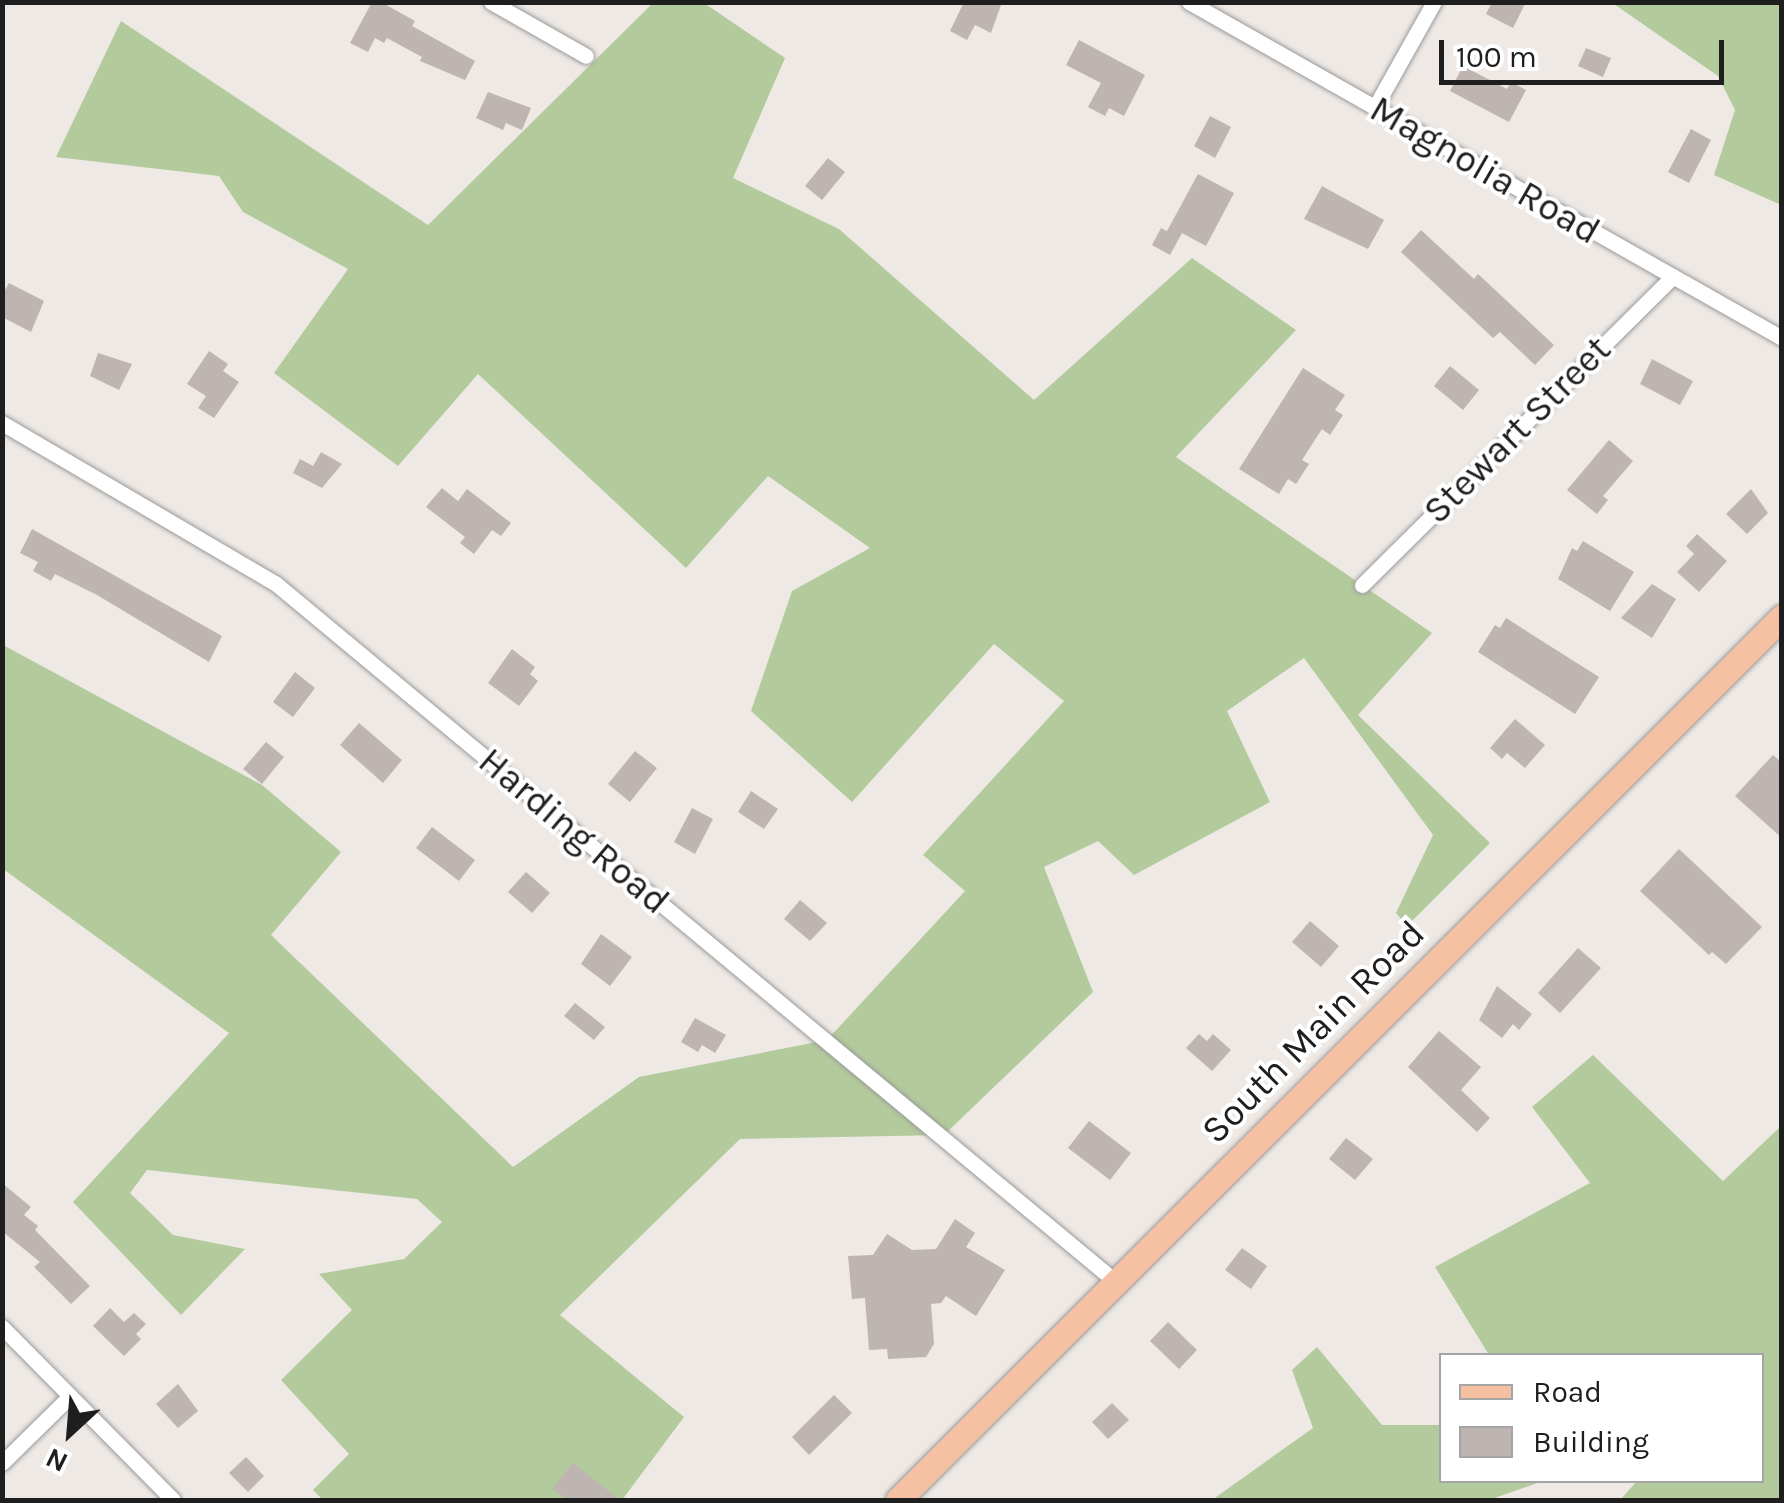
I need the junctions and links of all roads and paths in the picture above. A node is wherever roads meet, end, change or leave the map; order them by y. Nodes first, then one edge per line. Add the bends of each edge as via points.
1 (491, 2) edge
2 (1189, 2) edge
3 (1434, 2) edge
4 (586, 56) dead end
5 (1374, 107) junction
6 (1673, 276) junction
7 (1782, 338) edge
8 (2, 423) edge
9 (1362, 584) dead end
10 (1782, 618) edge
11 (1116, 1282) junction
12 (2, 1328) edge
13 (70, 1396) junction
14 (2, 1463) edge
15 (173, 1500) edge
16 (898, 1500) edge

1 - 4 street
2 - 5 street, Magnolia Road
3 - 5 street
5 - 6 street, Magnolia Road
6 - 7 street, Magnolia Road
6 - 9 street, Stewart Street
8 - 11 street, Harding Road via 275,584
10 - 11 main road, South Main Road
11 - 16 main road, South Main Road
12 - 13 street
13 - 14 street
13 - 15 street

